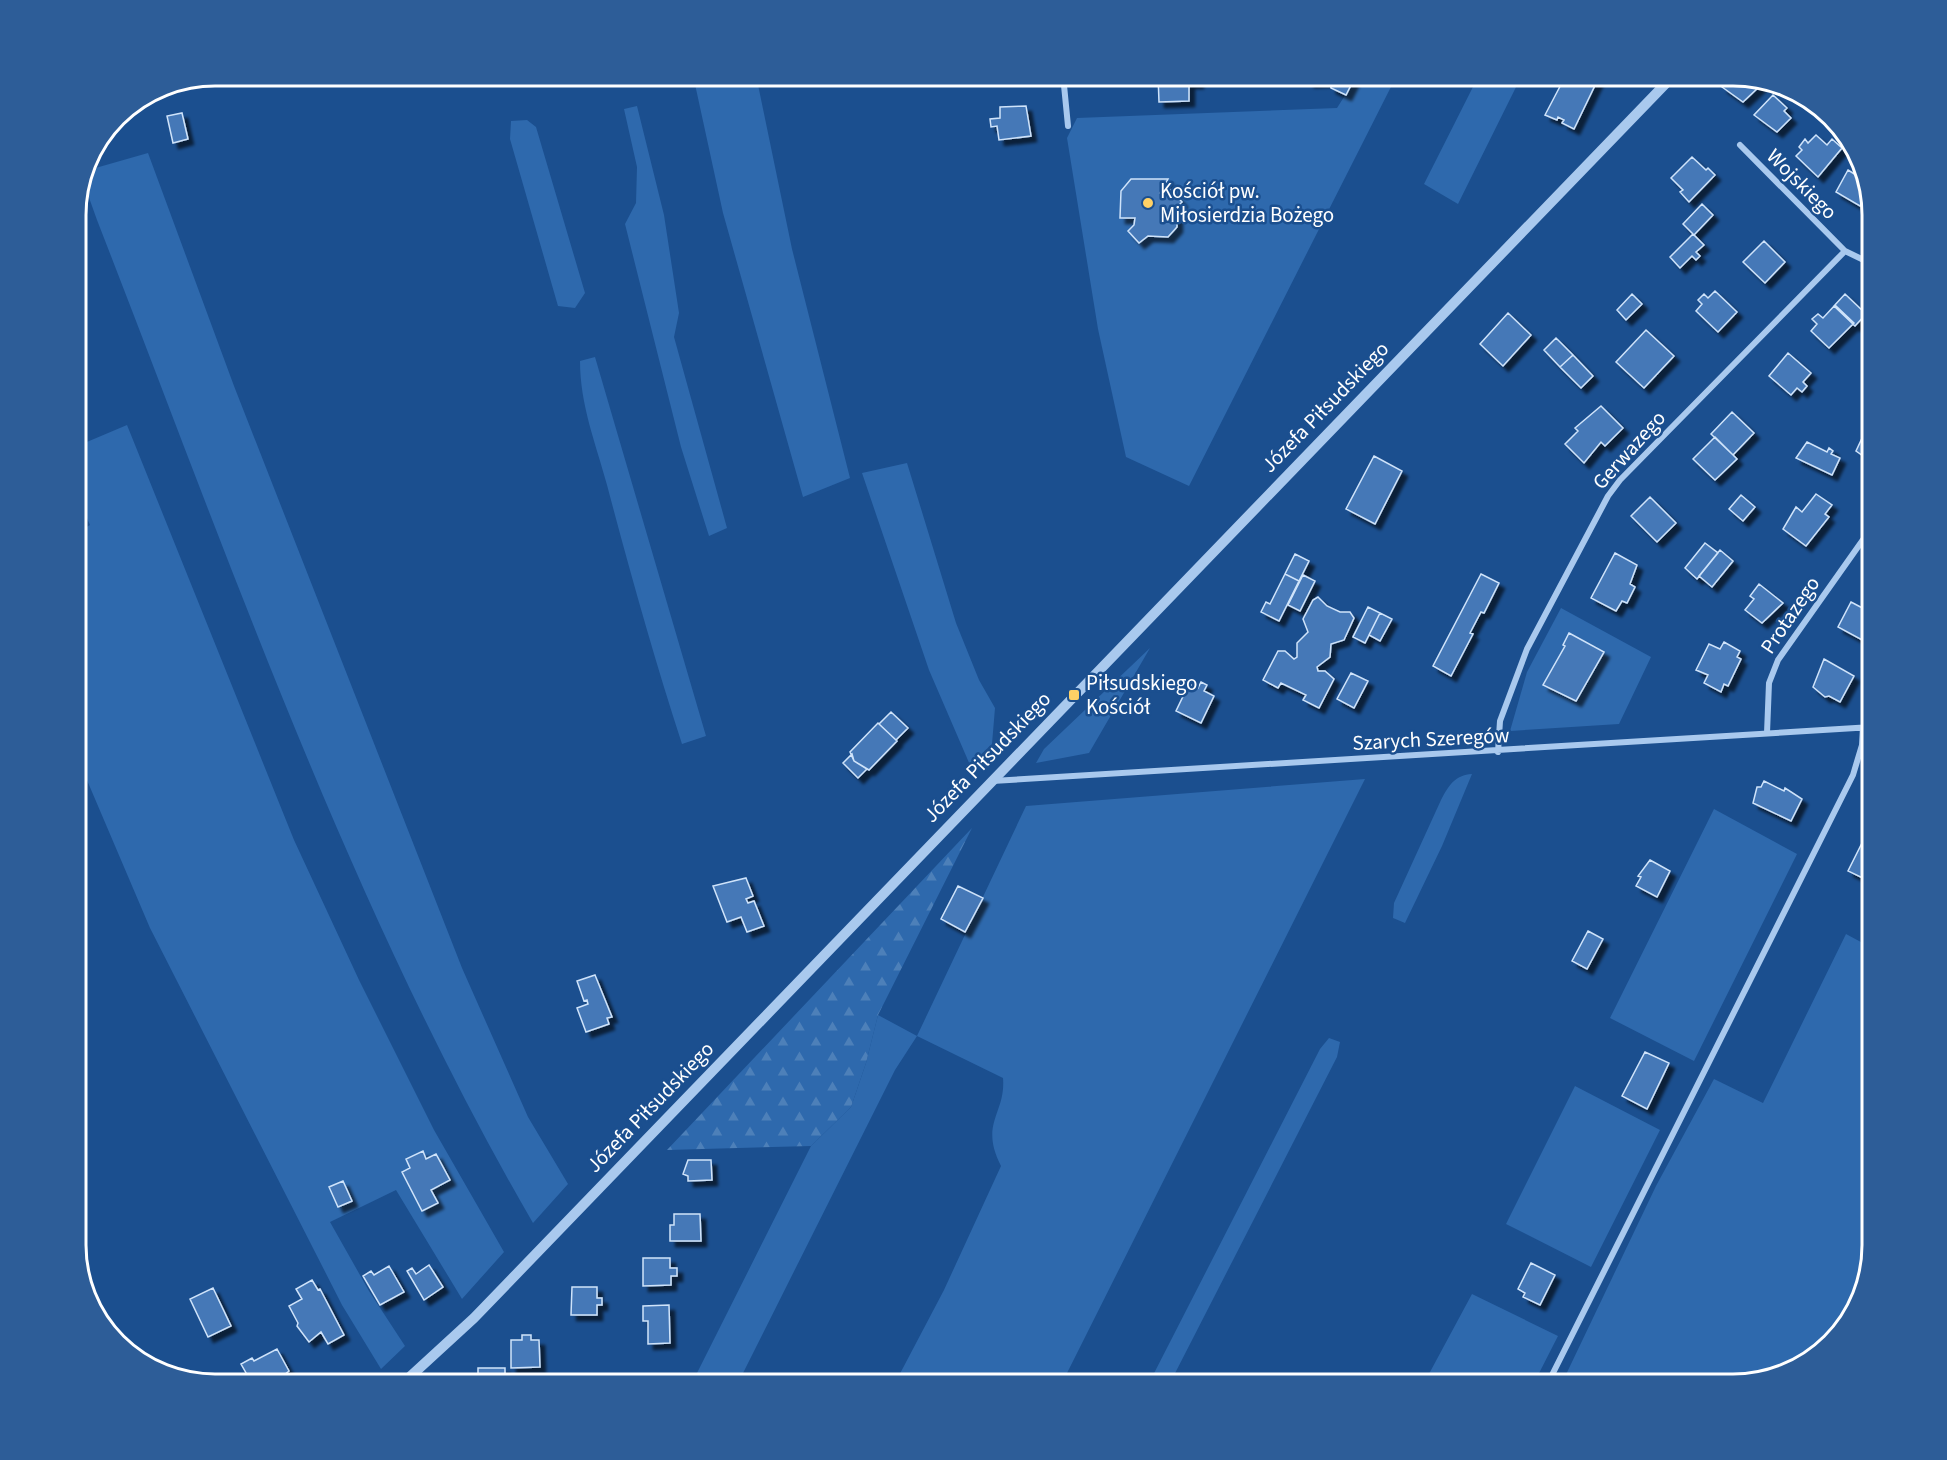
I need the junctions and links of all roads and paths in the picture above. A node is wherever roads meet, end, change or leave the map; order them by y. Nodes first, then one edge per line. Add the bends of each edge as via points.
1 (1064, 86) edge
2 (1663, 86) edge
3 (1068, 126) dead end
4 (1740, 145) dead end
5 (1845, 250) junction
6 (1862, 259) edge
7 (1862, 541) edge
8 (1862, 727) edge
9 (1767, 733) junction
10 (1862, 748) edge
11 (1498, 752) junction
12 (992, 781) junction
13 (412, 1375) edge
14 (1551, 1375) edge

1 - 3 street
2 - 12 street, Józefa Piłsudskiego
4 - 5 street, Wojskiego
5 - 6 street, Wojskiego
5 - 11 street, Gerwazego via 1608,496 1523,658 1500,721
7 - 9 street, Protazego via 1778,660 1769,683
8 - 9 street, Szarych Szeregów
9 - 11 street, Szarych Szeregów
10 - 14 street via 1853,775
11 - 12 street, Szarych Szeregów
12 - 13 street, Józefa Piłsudskiego via 474,1318

